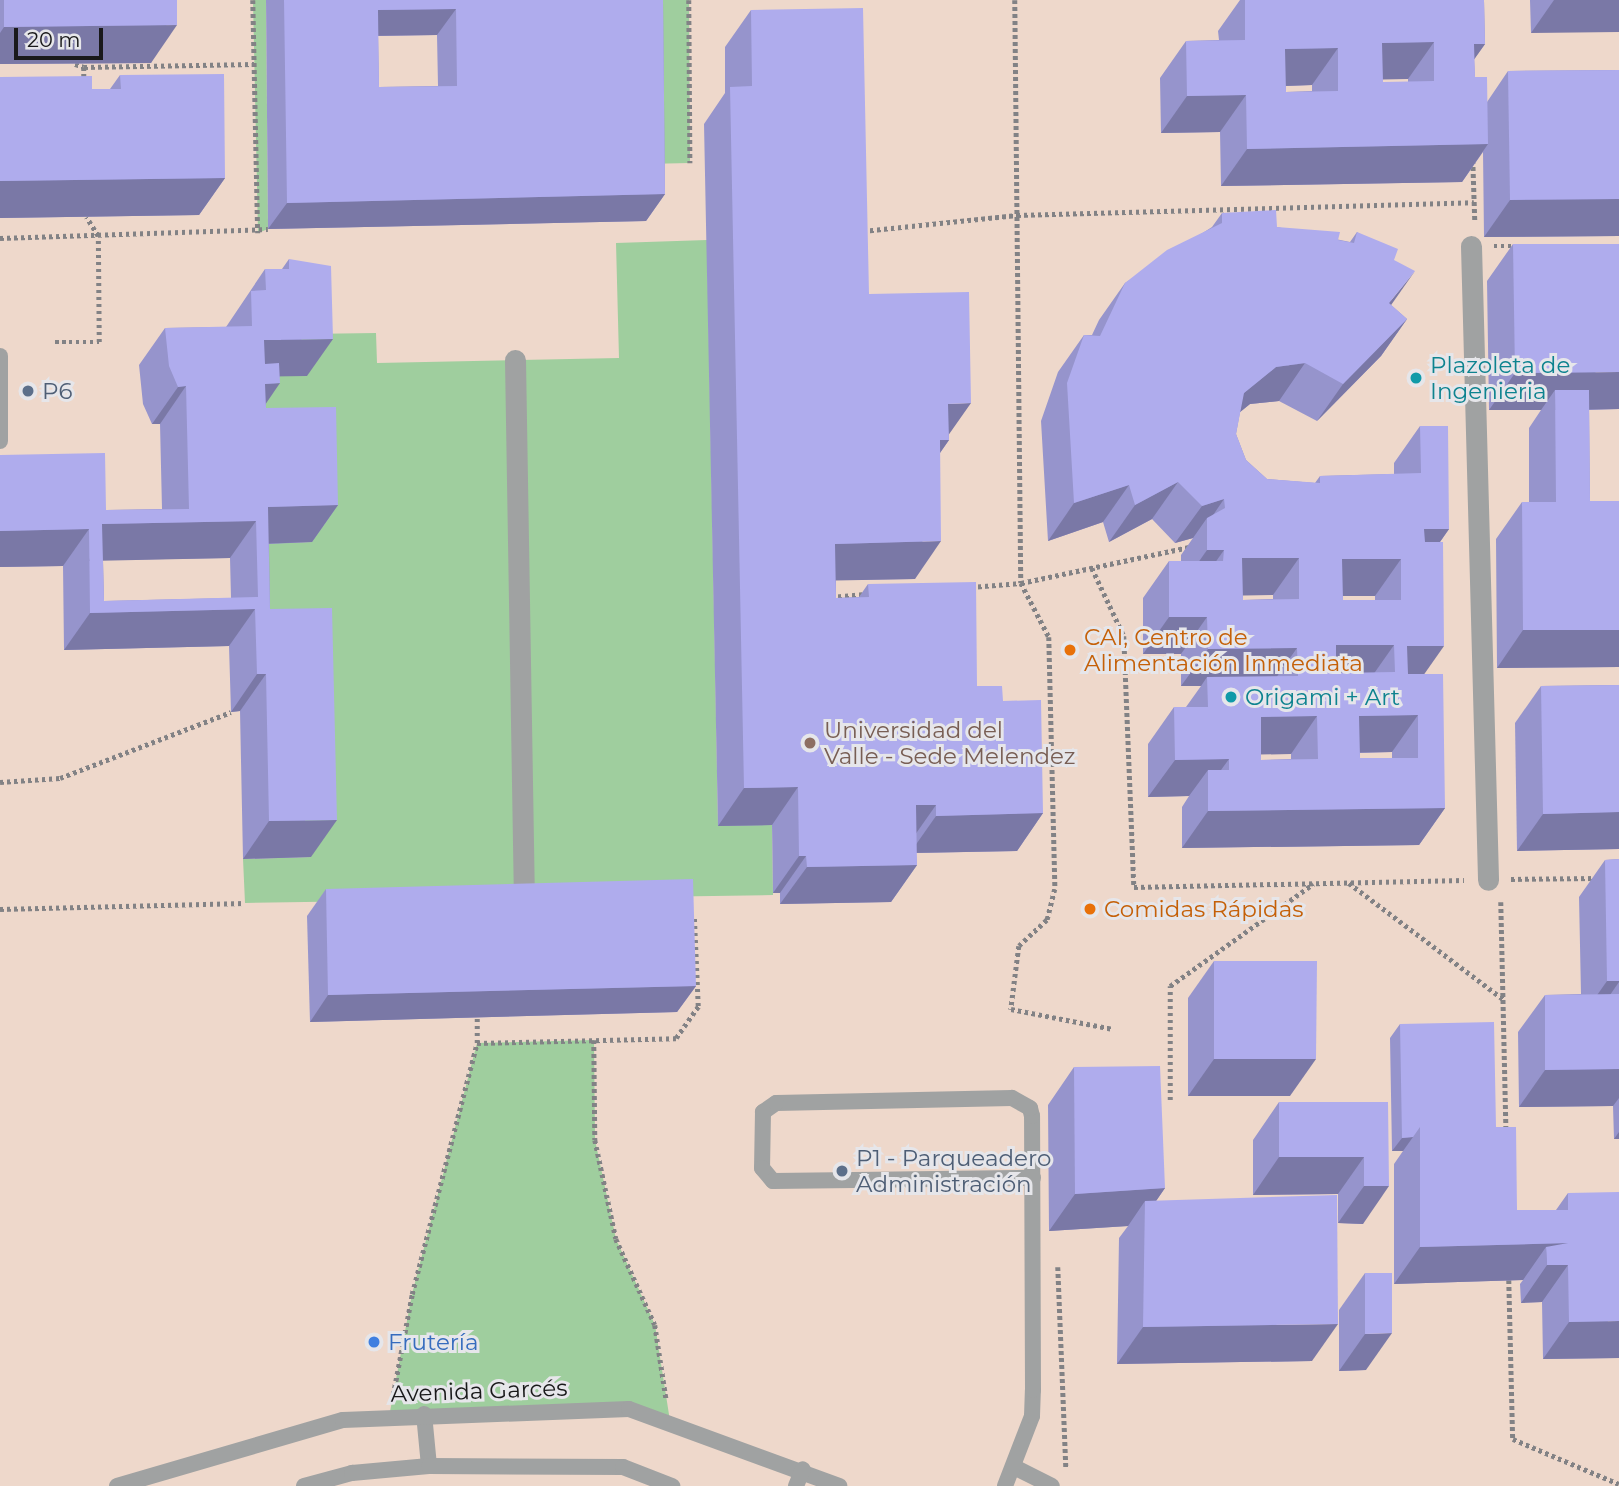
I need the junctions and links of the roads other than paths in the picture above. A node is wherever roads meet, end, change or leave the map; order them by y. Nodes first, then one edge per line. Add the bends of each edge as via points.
1 (1474, 246) road end
2 (0, 356) edge
3 (515, 360) dead end
4 (0, 441) edge
5 (1495, 886) road end
6 (524, 900) edge
7 (1032, 1178) junction
8 (424, 1414) junction
9 (429, 1466) junction
10 (1016, 1468) junction
11 (803, 1469) junction
12 (117, 1486) edge
13 (304, 1486) edge
14 (672, 1486) edge
15 (796, 1486) edge
16 (839, 1486) edge
17 (1004, 1486) edge
18 (1052, 1486) edge

1 - 5 street
2 - 4 lane
3 - 6 street
7 - 7 lane via 1032,1116 1019,1099 776,1103 763,1112 762,1168 773,1181
7 - 10 lane via 1032,1416
8 - 9 lane
8 - 11 lane, Avenida Garcés via 629,1409
8 - 12 lane, Avenida Garcés via 343,1420
9 - 13 lane via 352,1473
9 - 14 lane via 623,1467
10 - 17 lane
10 - 18 lane
11 - 15 lane
11 - 16 lane, Avenida Garcés

